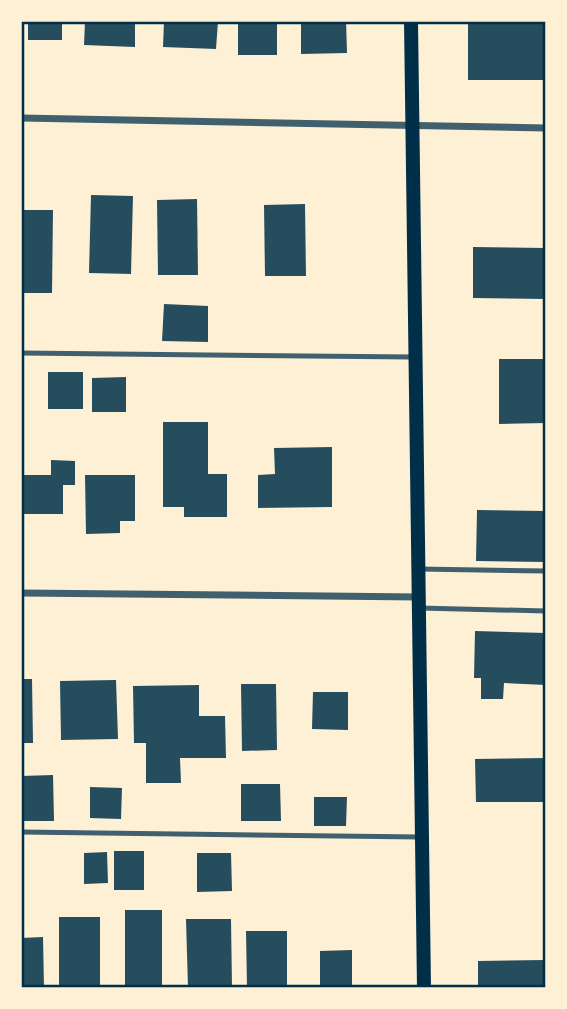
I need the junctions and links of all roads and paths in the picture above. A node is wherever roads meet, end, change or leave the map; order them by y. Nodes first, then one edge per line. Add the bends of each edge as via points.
1 (411, 21) edge
2 (21, 118) edge
3 (413, 126) junction
4 (546, 128) edge
5 (21, 353) edge
6 (415, 357) junction
7 (419, 569) junction
8 (546, 572) edge
9 (21, 593) edge
10 (419, 602) junction
11 (546, 611) edge
12 (21, 832) edge
13 (422, 837) junction
14 (425, 988) edge

1 - 3 main road
2 - 3 street
3 - 4 street
3 - 6 main road
5 - 6 lane
6 - 7 main road
7 - 8 lane
7 - 10 main road
9 - 10 street
10 - 11 lane
10 - 13 main road
12 - 13 lane
13 - 14 main road

